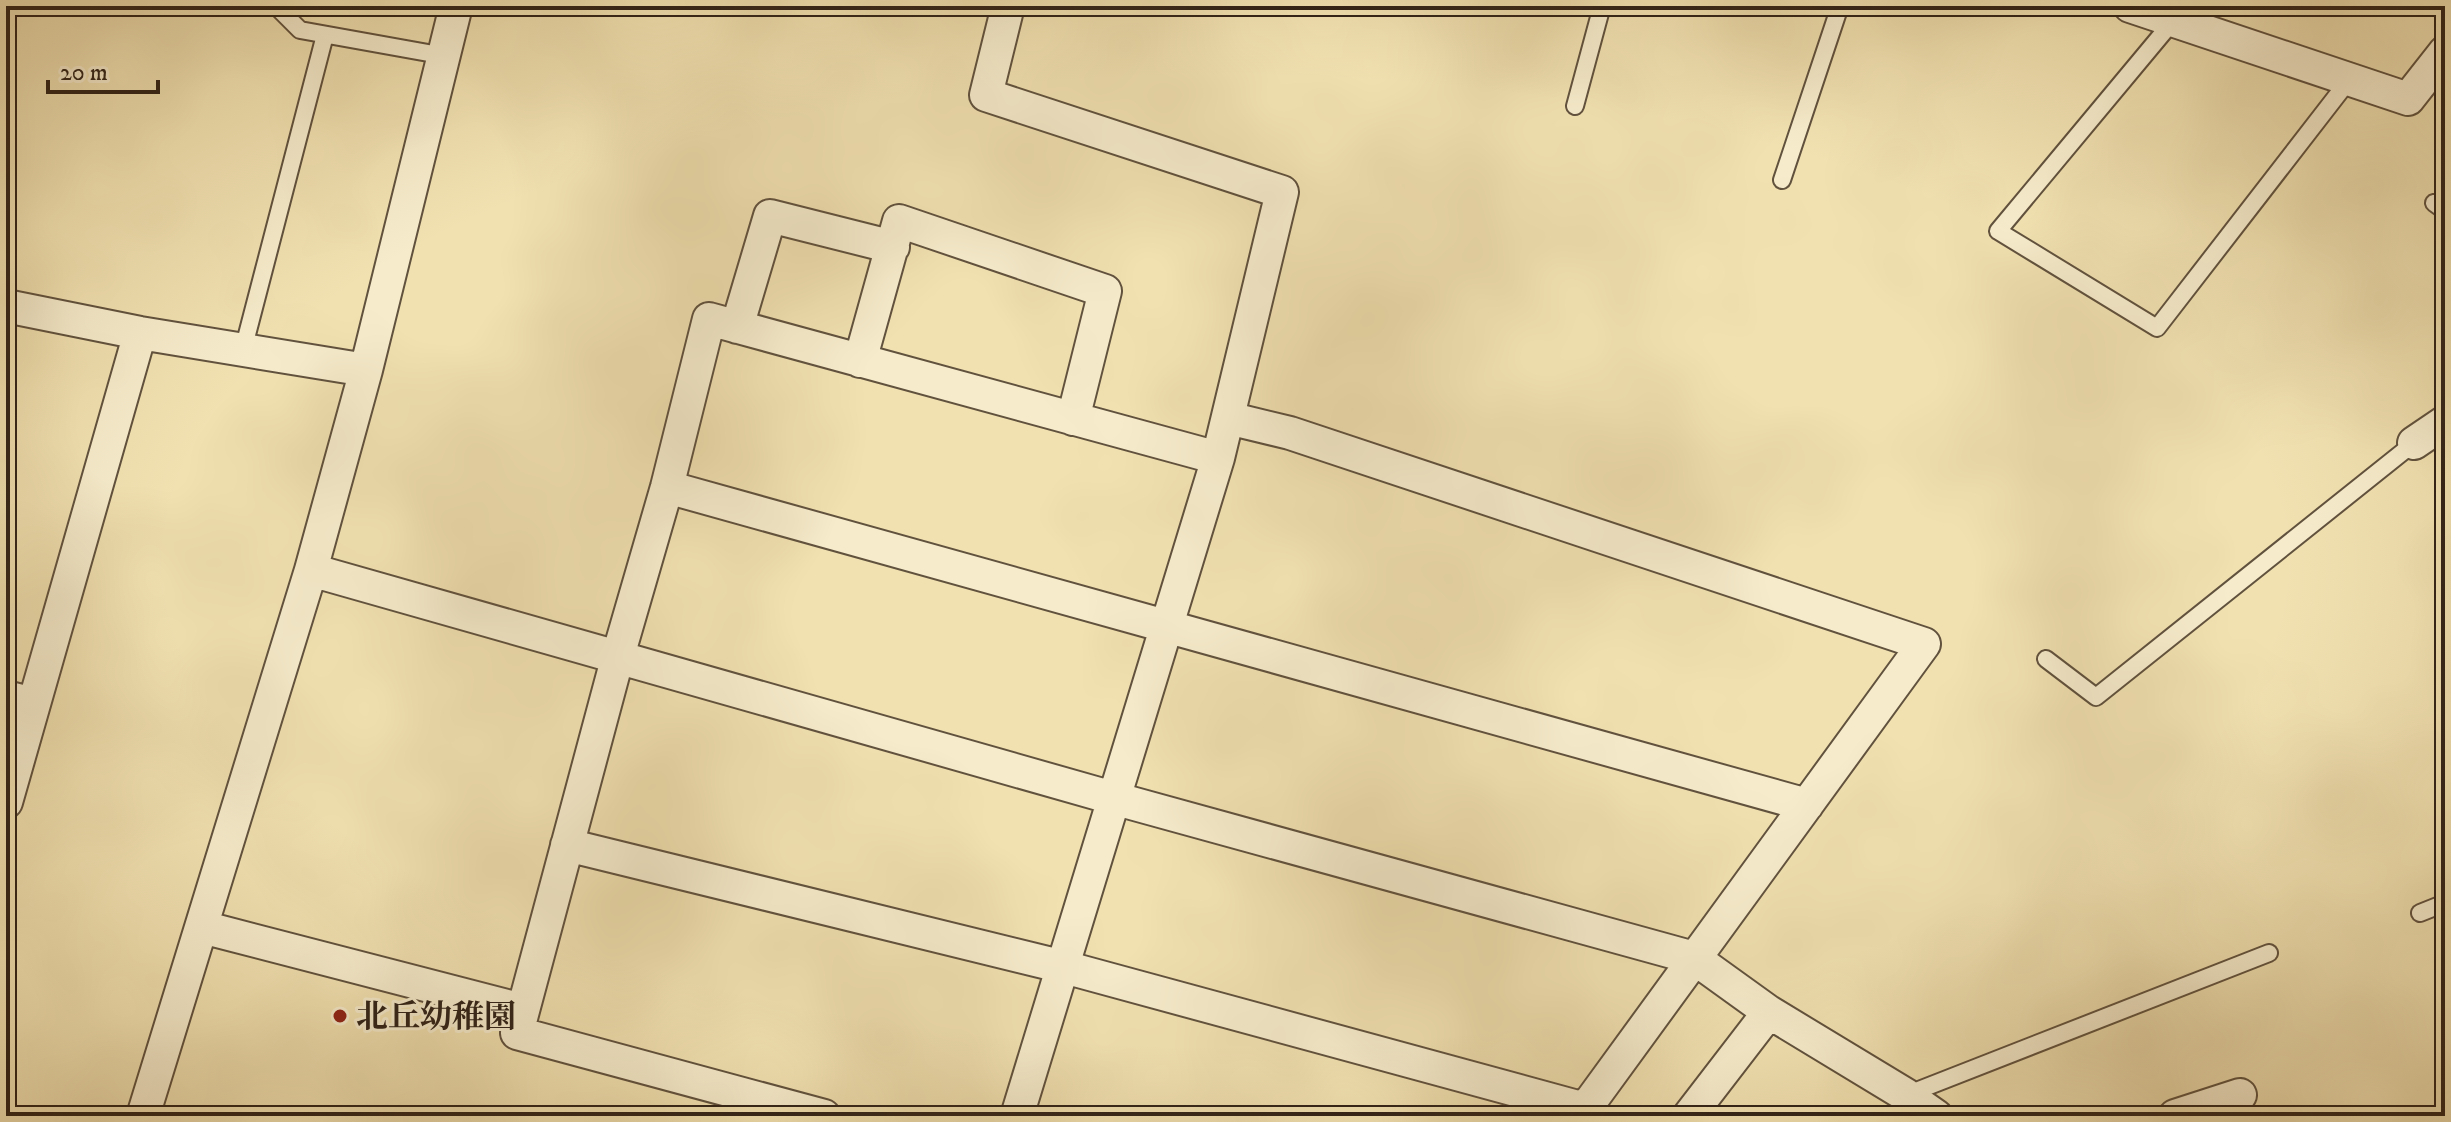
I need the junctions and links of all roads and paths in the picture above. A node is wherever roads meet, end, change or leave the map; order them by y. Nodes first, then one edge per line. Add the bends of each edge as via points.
1 (276, 6) edge
2 (456, 6) edge
3 (1008, 6) edge
4 (1602, 6) edge
5 (1840, 6) edge
6 (2137, 7) edge
7 (2173, 21) junction
8 (325, 35) junction
9 (2445, 52) edge
10 (445, 56) junction
11 (2349, 80) junction
12 (1575, 106) dead end
13 (1782, 180) dead end
14 (893, 247) junction
15 (6, 306) edge
16 (737, 327) junction
17 (140, 333) junction
18 (243, 350) junction
19 (860, 361) junction
20 (366, 370) junction
21 (1228, 418) junction
22 (1073, 419) junction
23 (2445, 422) edge
24 (2414, 443) joint
25 (1218, 458) junction
26 (667, 487) junction
27 (311, 570) junction
28 (1168, 627) junction
29 (618, 656) junction
30 (2046, 659) dead end
31 (20, 701) edge
32 (1113, 798) junction
33 (6, 802) edge
34 (1807, 805) junction
35 (567, 845) junction
36 (2445, 903) edge
37 (2420, 913) dead end
38 (202, 927) junction
39 (2269, 953) dead end
40 (1694, 958) junction
41 (1064, 967) junction
42 (522, 1010) junction
43 (1769, 1012) junction
44 (1906, 1095) junction
45 (2240, 1095) dead end
46 (143, 1116) edge
47 (824, 1116) edge
48 (1017, 1116) edge
49 (1690, 1116) edge
50 (1936, 1116) edge
51 (2175, 1116) edge

1 - 8 lane via 300,30
2 - 10 street
3 - 21 street via 986,95 1282,192
4 - 12 lane
5 - 13 lane
6 - 7 street
7 - 11 street
7 - 11 lane via 1998,231 2157,328
8 - 10 lane
8 - 18 lane
9 - 11 street via 2408,99
10 - 20 street
14 - 16 street via 770,216
14 - 19 street
14 - 22 street via 899,221 1105,291
15 - 17 street
16 - 19 street
16 - 26 street via 709,319
17 - 18 street
17 - 31 street
18 - 20 street
19 - 22 street
20 - 27 street
21 - 25 street
21 - 34 street via 1290,433 1924,644
22 - 25 street
23 - 24 street
24 - 30 lane via 2096,697
25 - 28 street
26 - 28 street
26 - 29 street
27 - 29 street
27 - 38 street
28 - 32 street
28 - 34 street
29 - 32 street
29 - 35 street
31 - 33 street
32 - 40 street
32 - 41 street
34 - 40 street
35 - 41 street
35 - 42 street
36 - 37 lane
38 - 42 street
38 - 46 street
39 - 44 lane
40 - 41 street via 1585,1109
40 - 43 street
41 - 48 street
42 - 47 street via 517,1033
43 - 44 street
43 - 49 street
44 - 50 street
45 - 51 street

